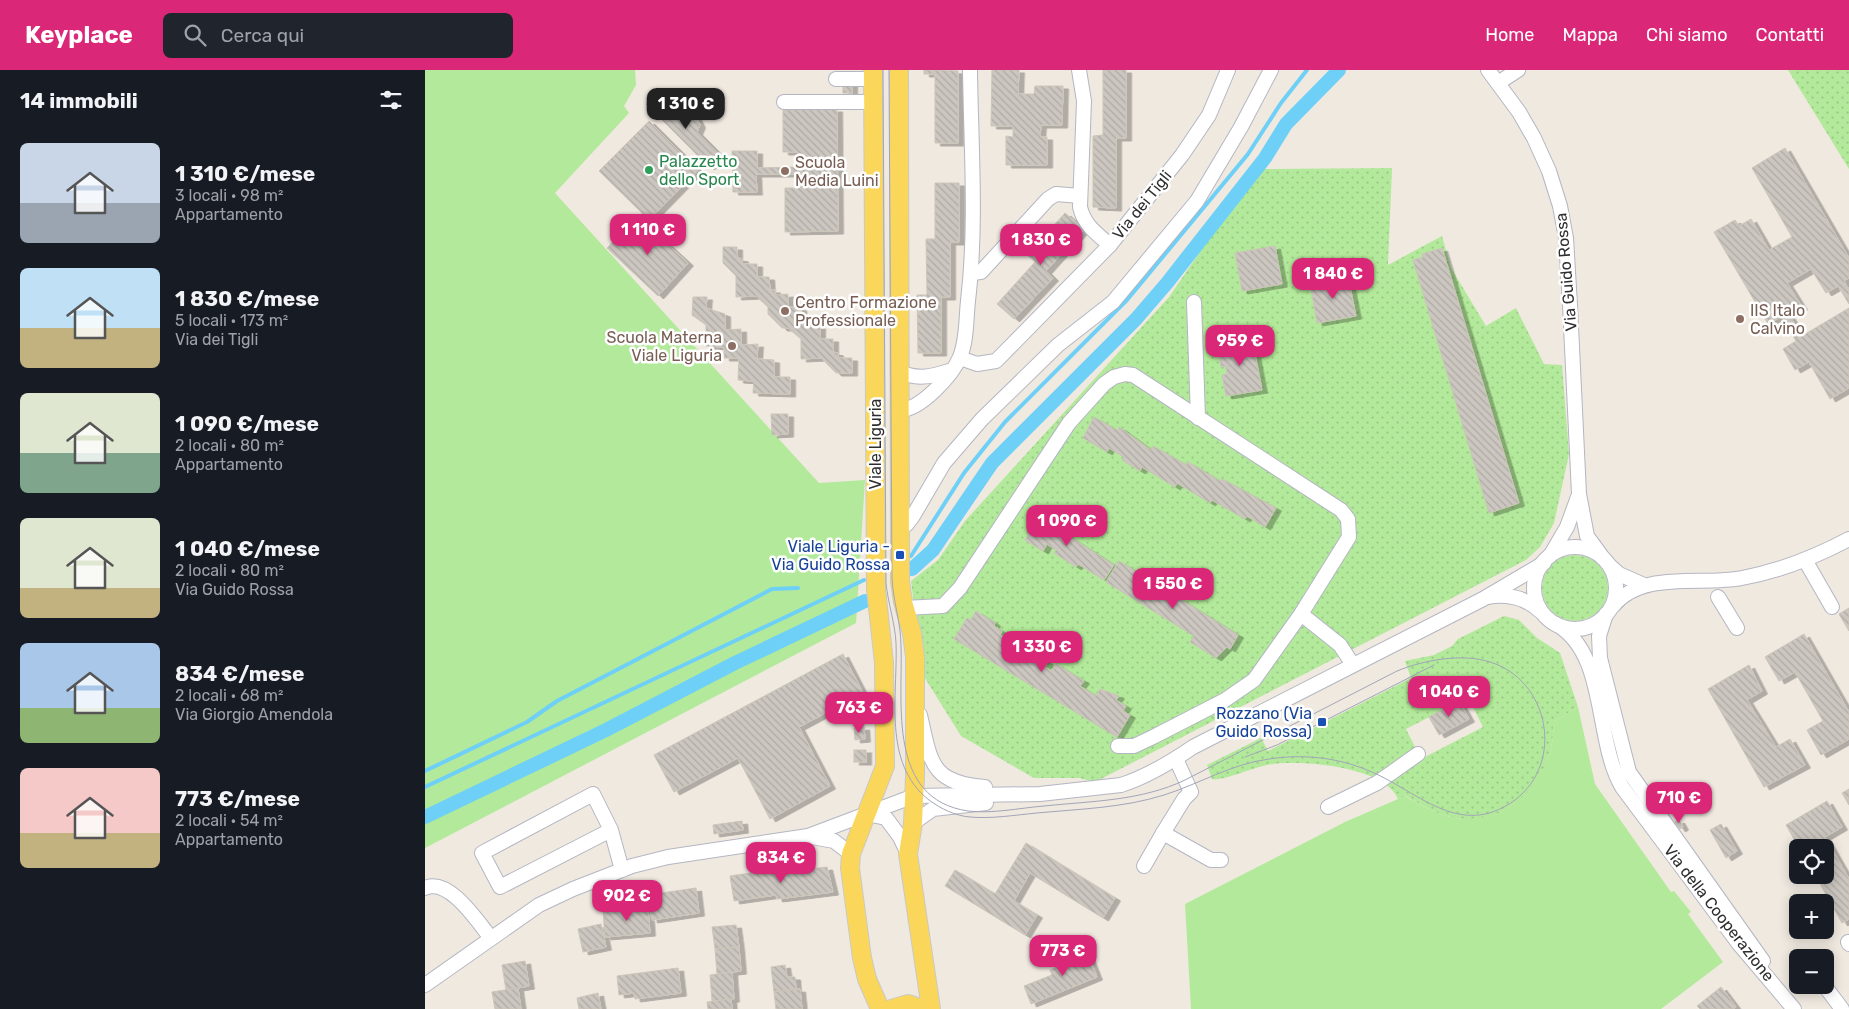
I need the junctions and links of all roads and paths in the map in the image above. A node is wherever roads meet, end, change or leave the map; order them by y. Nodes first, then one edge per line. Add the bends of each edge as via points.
1 (899, 70) edge
2 (970, 70) edge
3 (1079, 70) edge
4 (1228, 70) edge
5 (1271, 70) edge
6 (1487, 70) edge
7 (1518, 70) edge
8 (873, 74) edge
9 (836, 79) dead end
10 (1498, 84) junction
11 (784, 102) dead end
12 (873, 102) junction
13 (1080, 196) junction
14 (1110, 246) junction
15 (971, 273) junction
16 (1194, 302) dead end
17 (960, 358) junction
18 (899, 370) junction
19 (950, 371) junction
20 (899, 410) junction
21 (1198, 418) junction
22 (1579, 494) junction
23 (899, 529) junction
24 (1849, 539) edge
25 (1805, 560) junction
26 (1545, 561) junction
27 (1605, 561) junction
28 (1644, 585) junction
29 (1718, 597) dead end
30 (1483, 599) junction
31 (1832, 607) dead end
32 (904, 608) junction
33 (1608, 612) junction
34 (1301, 614) junction
35 (1543, 614) junction
36 (1556, 624) junction
37 (1737, 628) dead end
38 (1353, 665) junction
39 (914, 694) junction
40 (1118, 746) dead end
41 (1418, 754) dead end
42 (1176, 759) junction
43 (1041, 794) junction
44 (914, 796) junction
45 (1329, 807) dead end
46 (866, 814) junction
47 (913, 823) junction
48 (611, 830) junction
49 (1163, 833) junction
50 (808, 836) junction
51 (851, 854) junction
52 (907, 854) junction
53 (1221, 860) dead end
54 (1144, 866) dead end
55 (622, 870) junction
56 (425, 888) edge
57 (491, 938) junction
58 (425, 985) edge
59 (1781, 992) junction
60 (1831, 994) edge
61 (880, 1009) edge
62 (891, 1009) edge
63 (922, 1009) edge
64 (931, 1009) edge
65 (1794, 1009) edge
66 (1842, 1009) edge

1 - 18 main road, Viale Liguria
2 - 15 street via 974,241
3 - 13 street via 1084,101
4 - 14 street, Via dei Tigli via 1200,131
5 - 23 street via 1197,202 1113,302 1058,344 982,419 943,463 913,516
6 - 10 street, Via Guido Rossa
7 - 10 street
8 - 9 street
8 - 12 main road, Viale Liguria
10 - 22 street, Via Guido Rossa via 1534,138 1560,206 1567,247
11 - 12 street
12 - 46 main road, Viale Liguria via 876,589 884,663 885,766
13 - 14 street via 1082,218
13 - 15 street via 1056,194 1048,199 981,272
14 - 17 street, Via dei Tigli via 996,362 977,364
15 - 17 street
16 - 21 street
17 - 19 street
18 - 19 street via 909,376 922,377
18 - 20 main road, Viale Liguria
19 - 20 street via 925,400 907,410
20 - 23 main road, Viale Liguria
21 - 32 street via 1133,375 1114,376 1058,438 960,588 943,606
21 - 34 street via 1341,510 1348,519 1349,537
22 - 26 street, Via Guido Rossa via 1557,545
22 - 27 street, Via Guido Rossa via 1587,536
23 - 32 main road, Viale Liguria
24 - 25 street
25 - 28 street via 1741,579
25 - 31 street
26 - 27 street via 1560,550 1575,547 1590,550
26 - 30 street, Via Guido Rossa
26 - 35 street via 1534,588
27 - 28 street via 1619,574
27 - 33 street via 1616,586 1615,598
28 - 33 street via 1625,594
29 - 37 street
30 - 35 street, Via Guido Rossa via 1513,596 1530,603
30 - 38 street, Via Guido Rossa
32 - 39 main road, Viale Liguria via 913,641
33 - 36 street via 1595,624 1582,628 1569,629
33 - 59 street, Via della Cooperazione via 1599,636 1599,658 1629,772 1744,932
34 - 38 street via 1340,645
34 - 40 street via 1262,671 1242,689 1153,738 1134,746
35 - 36 street
36 - 59 street, Via della Cooperazione via 1571,634 1585,654 1612,765 1623,787 1739,944
38 - 42 street, Via Guido Rossa via 1193,747
39 - 43 street, Via Guido Rossa via 930,754 935,768 943,777 971,786
39 - 44 main road, Viale Liguria
41 - 45 street via 1377,783
42 - 43 street, Via Guido Rossa via 1121,785
42 - 49 street via 1191,792
43 - 44 street, Via Guido Rossa
43 - 47 street, Via Guido Rossa via 933,809
44 - 46 street, Via Guido Rossa
44 - 47 main road, Viale Liguria
46 - 50 street, Via Guido Rossa
46 - 51 main road, Viale Liguria
46 - 52 street via 886,818 901,837
47 - 52 main road, Viale Liguria
48 - 48 street via 593,794 482,853 500,887
48 - 55 street
49 - 53 street via 1211,860
49 - 54 street
50 - 51 street via 834,841
50 - 55 street via 668,857
51 - 61 main road via 851,882 862,958
52 - 64 main road, Viale Liguria
55 - 57 street via 539,906
56 - 57 street via 433,884 452,893
57 - 58 street
59 - 65 street, Via della Cooperazione
60 - 66 street
62 - 63 main road via 908,1004

